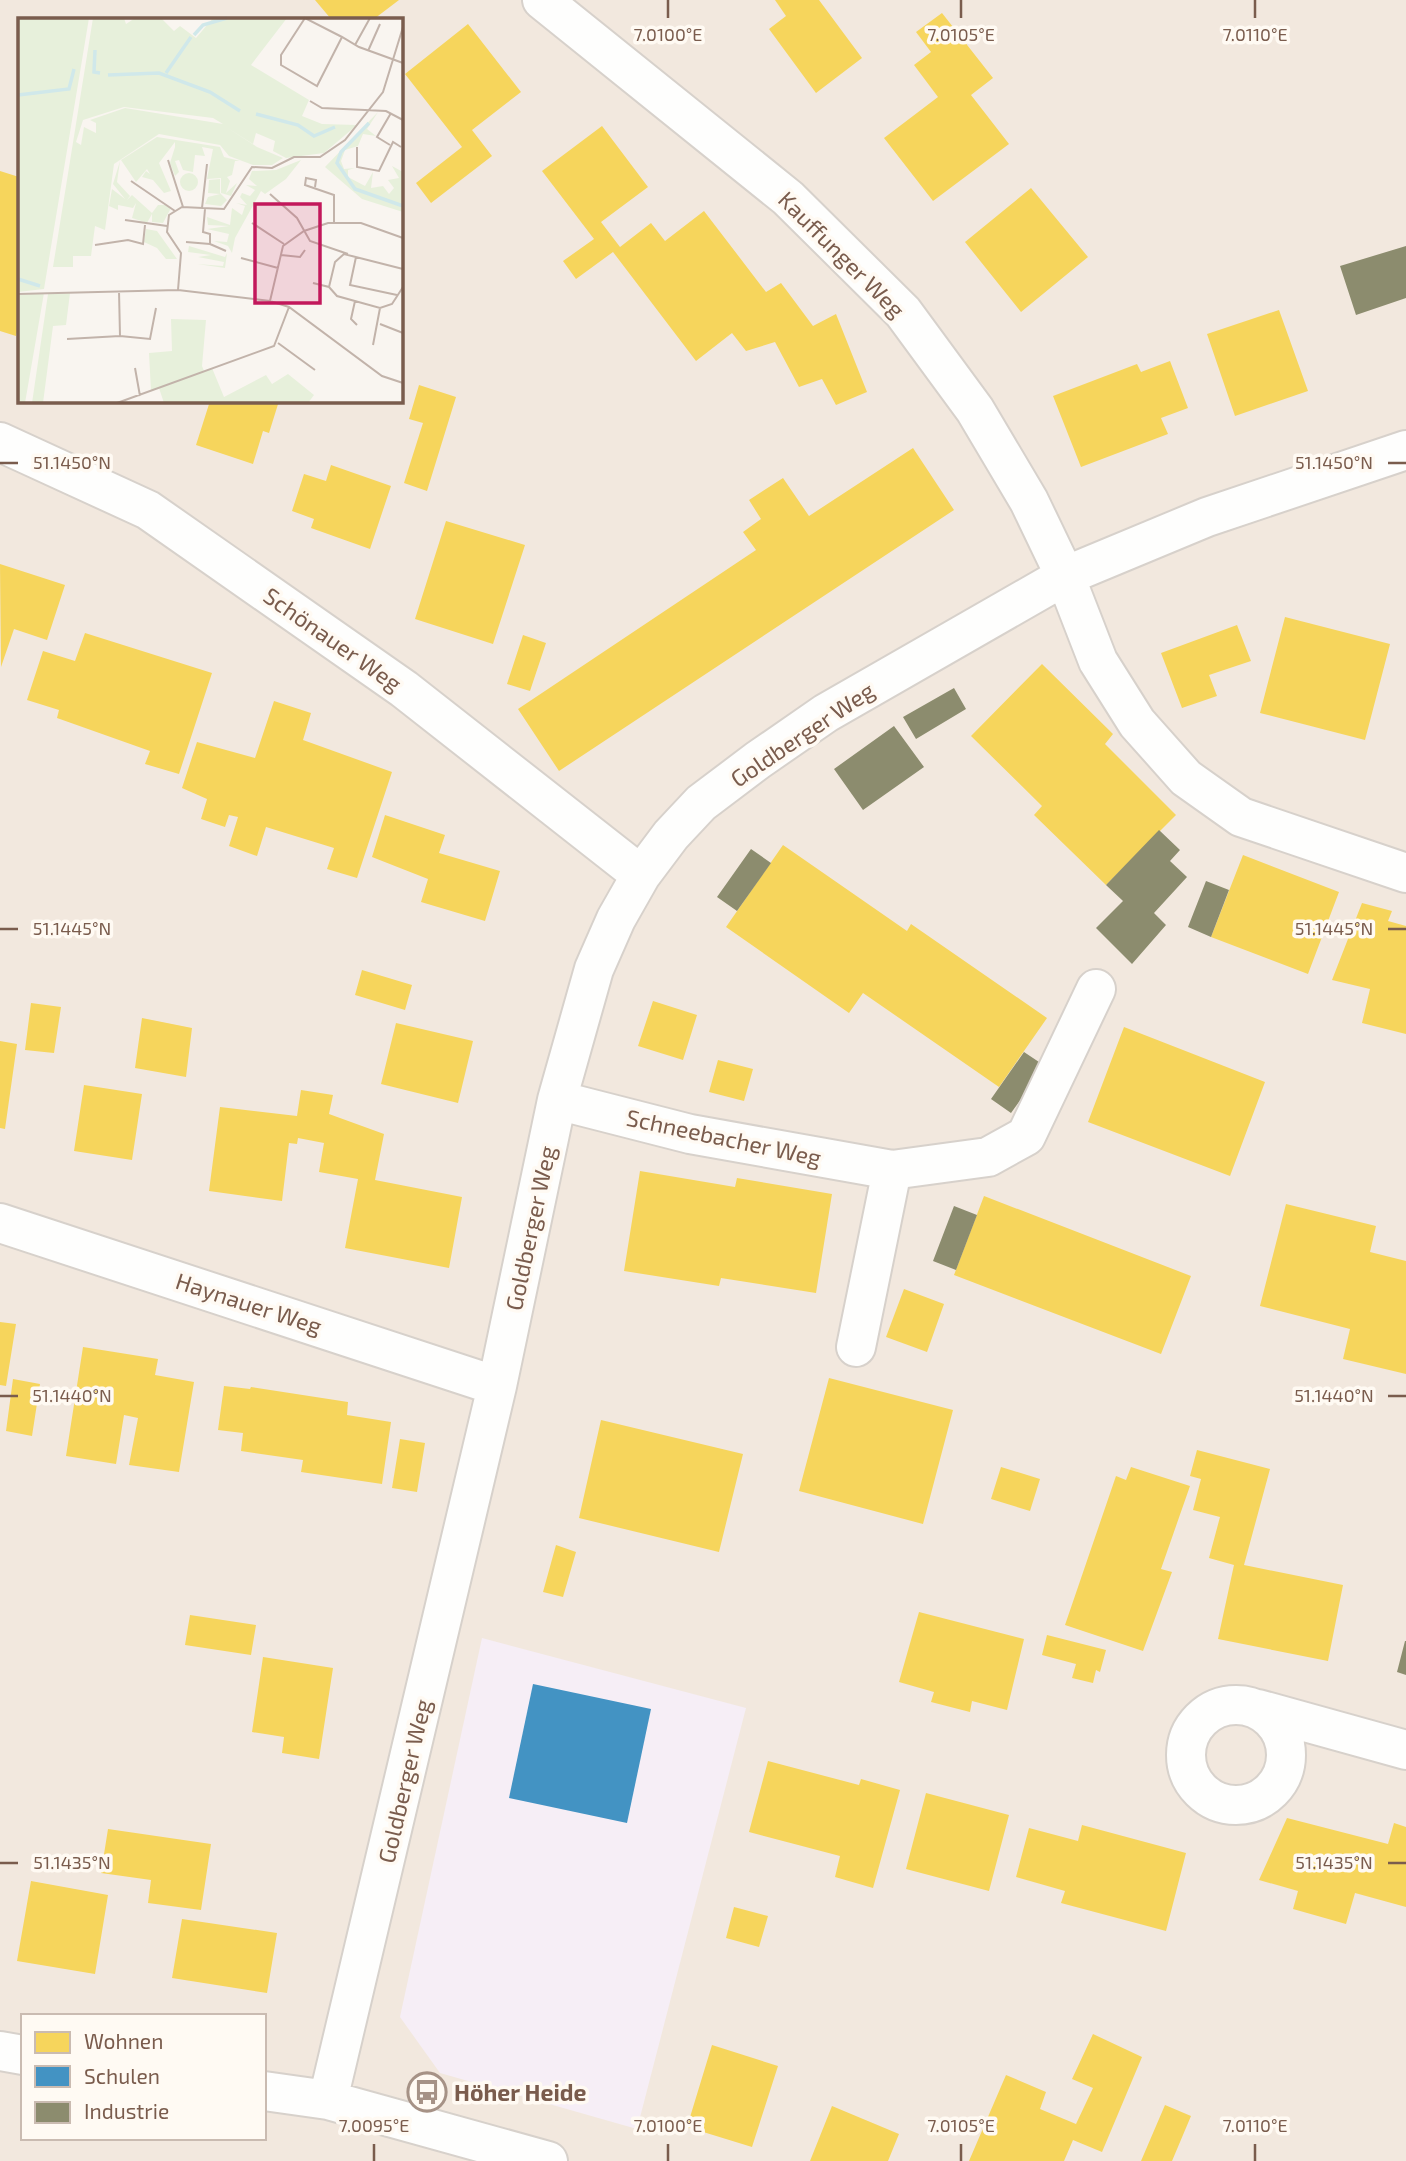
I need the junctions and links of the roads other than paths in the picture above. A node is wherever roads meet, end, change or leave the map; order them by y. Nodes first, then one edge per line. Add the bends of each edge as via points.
1 (541, 0) edge
2 (0, 442) edge
3 (1406, 450) edge
4 (1065, 576) junction
5 (1406, 873) edge
6 (641, 875) junction
7 (1096, 989) dead end
8 (557, 1100) junction
9 (892, 1170) junction
10 (0, 1223) edge
11 (856, 1347) dead end
12 (497, 1386) junction
13 (1258, 1709) dead end
14 (1406, 1750) edge
15 (0, 2052) edge
16 (21, 2055) edge
17 (266, 2091) edge
18 (328, 2101) junction
19 (548, 2161) edge

1 - 4 street, Kauffunger Weg via 788,198 903,312 975,410 1029,501
2 - 6 street, Schönauer Weg via 148,510 404,688
3 - 4 street, Goldberger Weg via 1207,517
4 - 5 street via 1098,661 1137,723 1186,778 1241,817
4 - 6 street, Goldberger Weg via 826,713 758,760 701,803
6 - 8 street, Goldberger Weg via 594,968
7 - 9 street, Schneebacher Weg via 1026,1136 988,1157
8 - 9 street, Schneebacher Weg via 690,1134
8 - 12 street, Goldberger Weg
9 - 11 street
10 - 12 street, Haynauer Weg
12 - 18 street, Goldberger Weg
13 - 14 street
15 - 16 street
17 - 18 street
18 - 19 street

